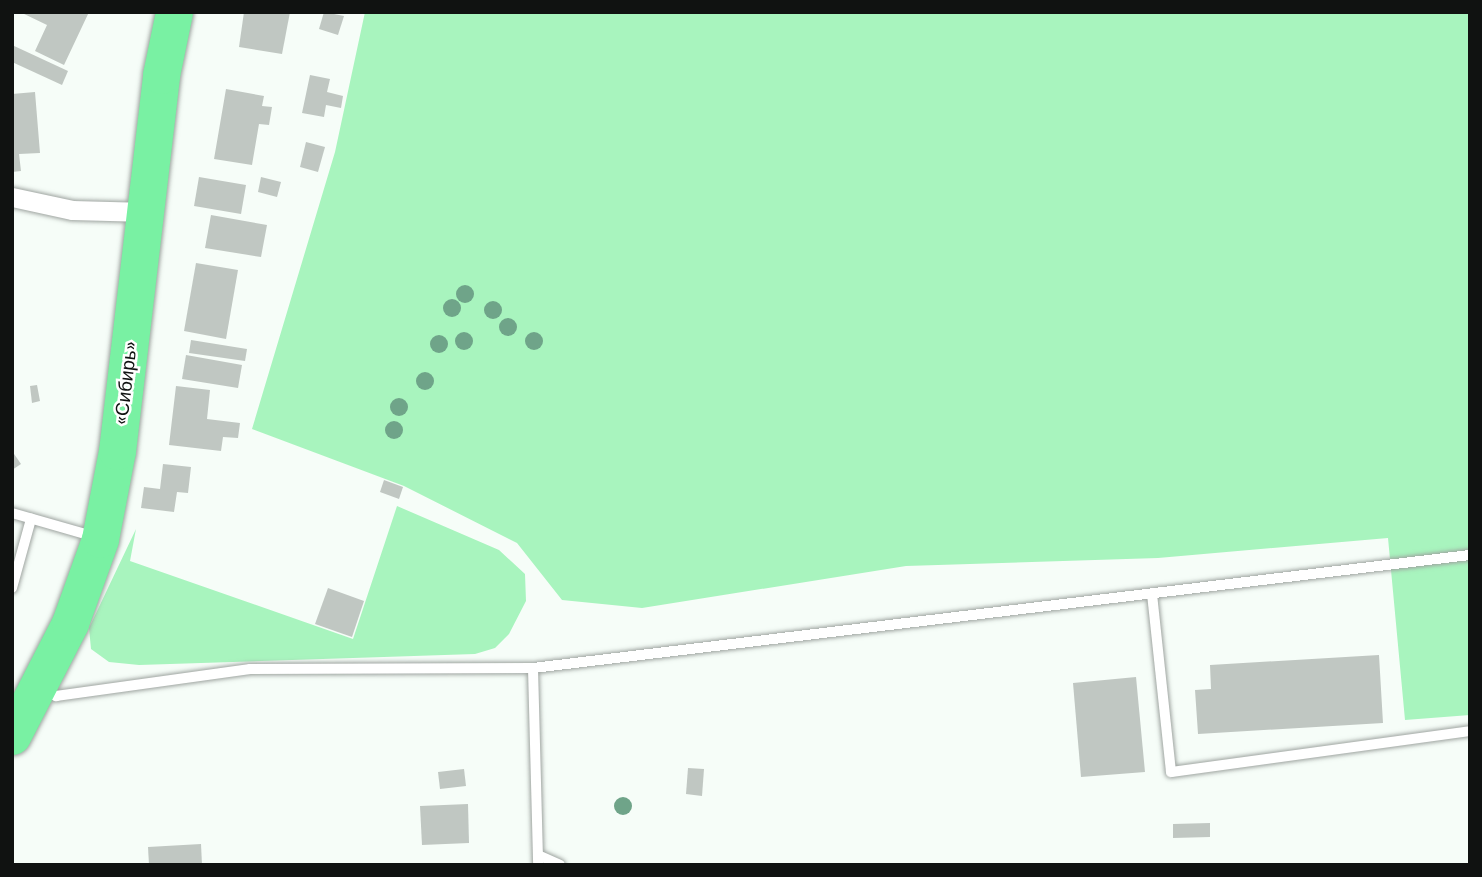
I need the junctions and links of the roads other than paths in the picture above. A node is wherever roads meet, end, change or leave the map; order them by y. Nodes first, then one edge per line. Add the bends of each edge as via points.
1 (174, 12) edge
2 (12, 197) edge
3 (147, 212) junction
4 (12, 513) edge
5 (31, 519) junction
6 (100, 539) junction
7 (1470, 555) edge
8 (12, 588) edge
9 (1152, 594) junction
10 (533, 668) junction
11 (38, 687) junction
12 (1470, 731) edge
13 (12, 736) edge
14 (538, 860) edge
15 (560, 865) edge

1 - 3 highway, «Сибирь» via 161,75
2 - 3 street via 72,210
3 - 6 highway, «Сибирь» via 117,451
4 - 5 lane
5 - 6 lane
5 - 8 lane
6 - 11 highway, «Сибирь» via 69,623
7 - 9 lane
9 - 10 lane
9 - 12 lane via 1171,772
10 - 11 lane via 250,668 56,696
10 - 14 lane
11 - 13 highway, «Сибирь»
14 - 15 lane

